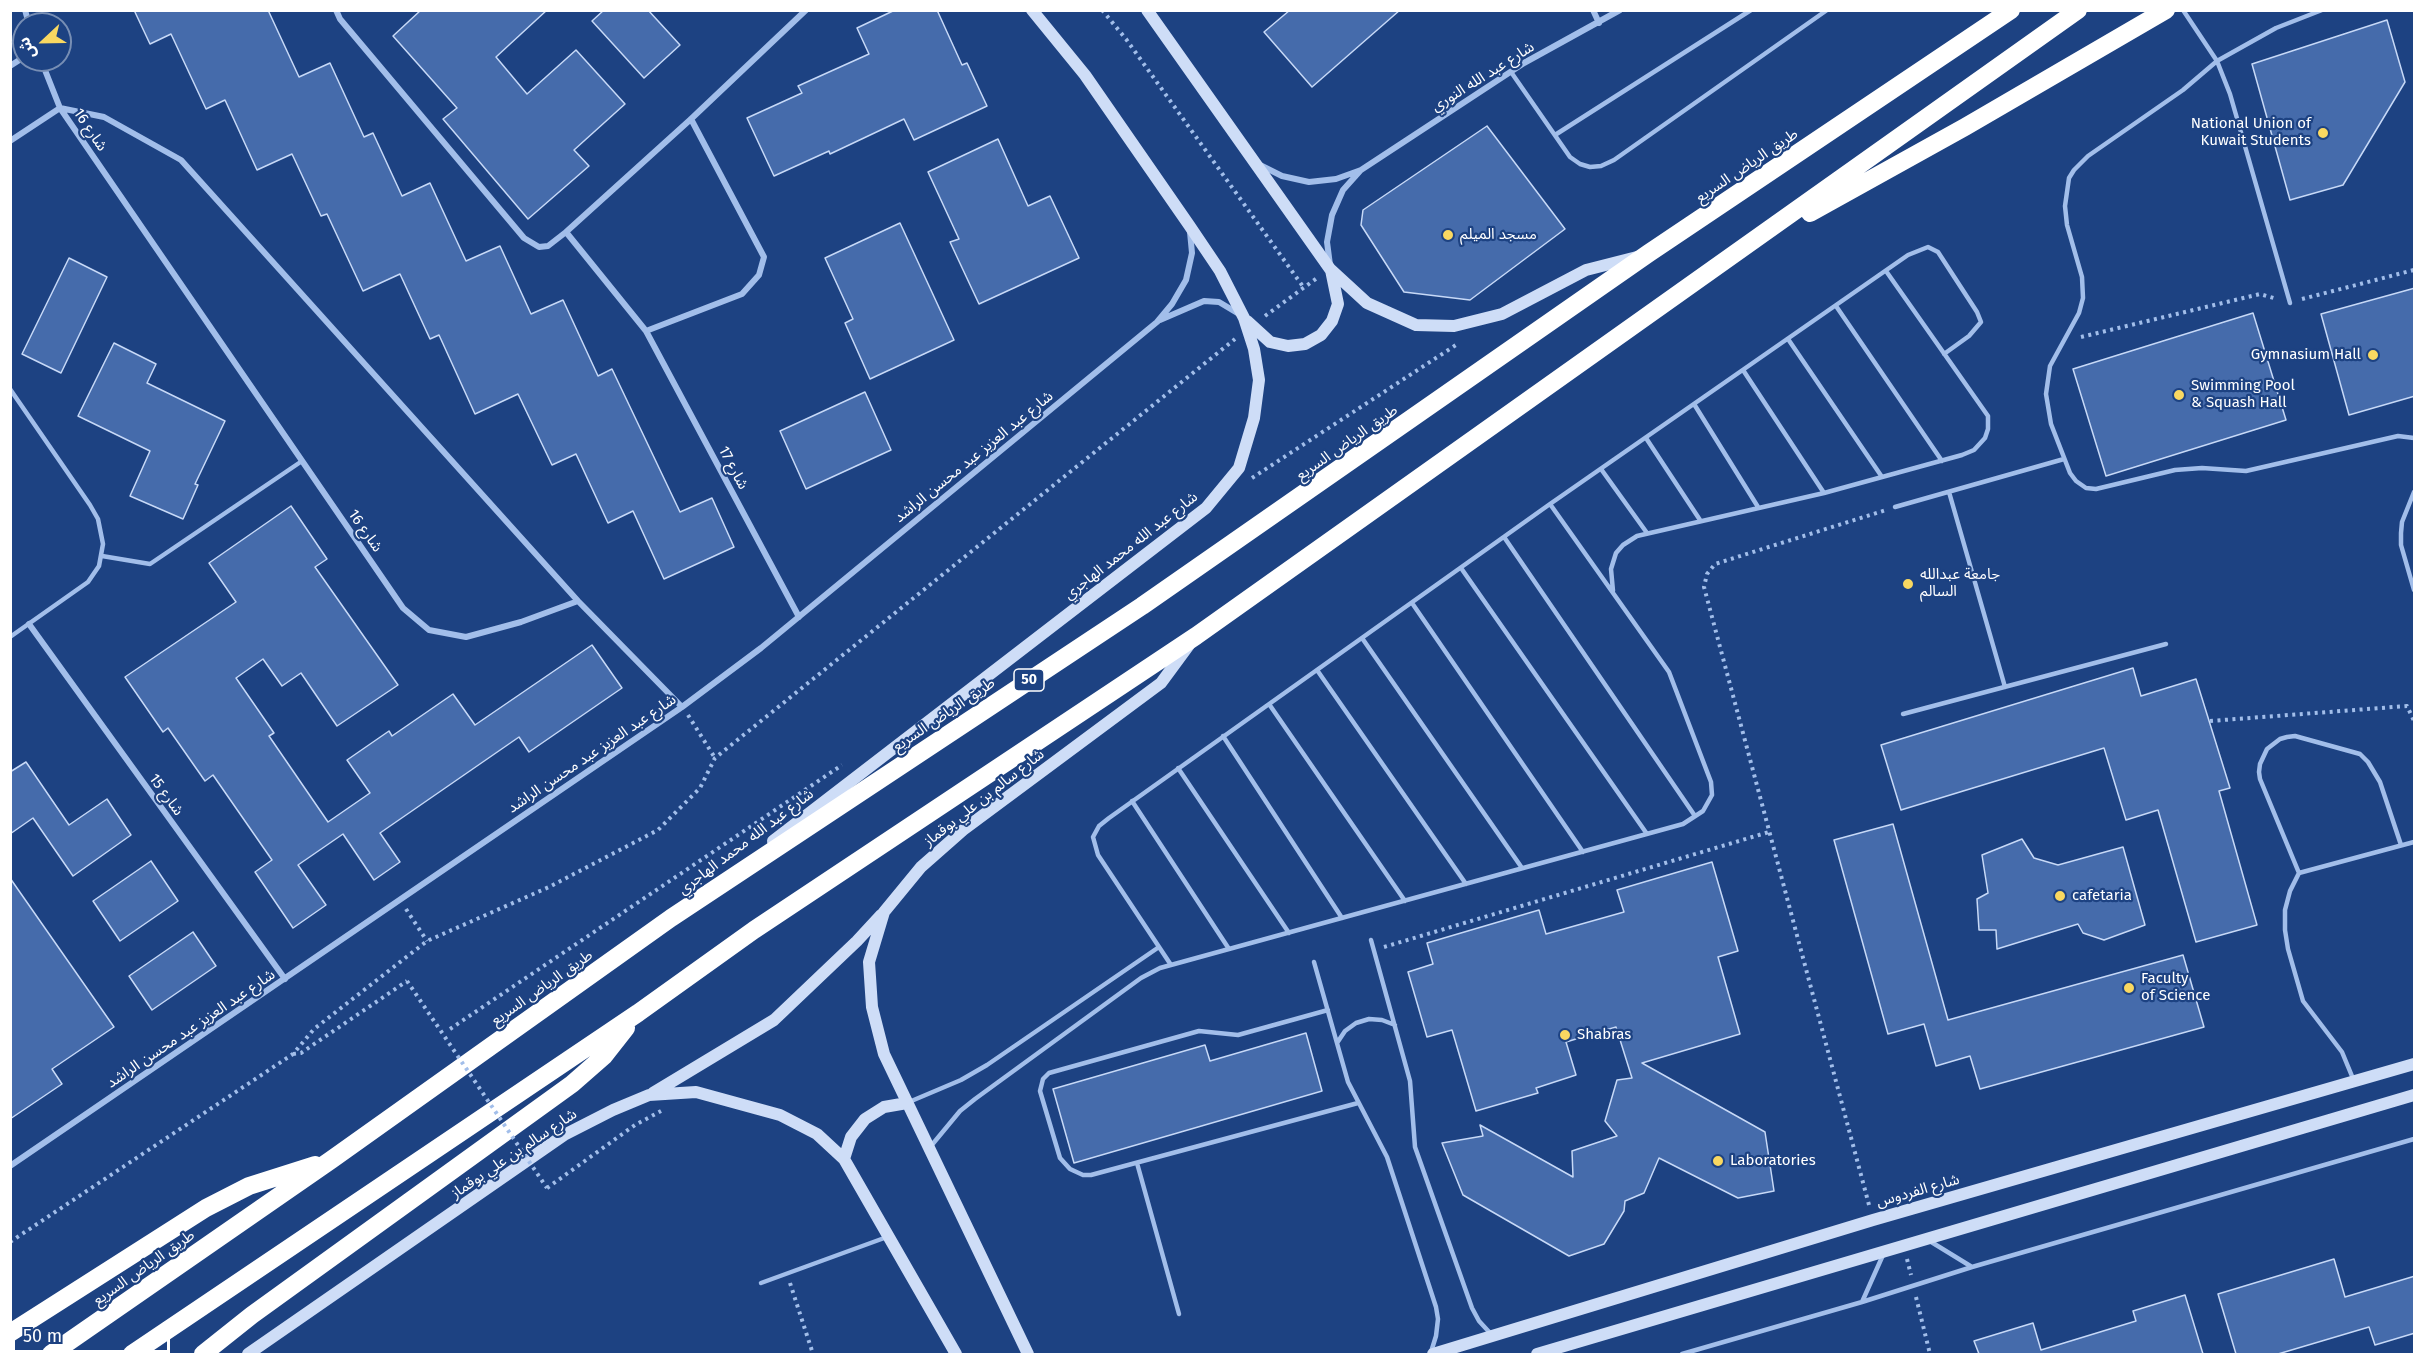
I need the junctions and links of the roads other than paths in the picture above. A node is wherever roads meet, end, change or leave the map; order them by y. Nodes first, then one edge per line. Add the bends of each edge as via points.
1 (336, 10) edge
2 (806, 10) edge
3 (1032, 10) edge
4 (1148, 10) edge
5 (1593, 10) edge
6 (1620, 10) edge
7 (1751, 10) edge
8 (1827, 10) edge
9 (2001, 10) edge
10 (2011, 10) edge
11 (2078, 10) edge
12 (2166, 10) edge
13 (2184, 10) edge
14 (2322, 10) edge
15 (1599, 22) junction
16 (1965, 41) junction
17 (2217, 62) junction
18 (46, 72) edge
19 (1511, 72) junction
20 (60, 108) junction
21 (691, 119) junction
22 (1555, 135) junction
23 (10, 141) edge
24 (1258, 164) junction
25 (1361, 170) junction
26 (1190, 225) junction
27 (566, 232) junction
28 (1650, 254) junction
29 (1734, 254) junction
30 (1330, 269) junction
31 (1886, 271) junction
32 (2290, 303) road end
33 (1836, 306) junction
34 (1157, 322) junction
35 (1248, 324) junction
36 (646, 331) junction
37 (1788, 339) junction
38 (1944, 354) junction
39 (1743, 370) junction
40 (10, 388) edge
41 (1694, 404) junction
42 (1646, 438) junction
43 (2415, 438) edge
44 (2064, 459) junction
45 (302, 461) junction
46 (1942, 461) junction
47 (1601, 469) junction
48 (1882, 477) junction
49 (1949, 492) junction
50 (2415, 492) edge
51 (1824, 493) junction
52 (1551, 504) junction
53 (1758, 507) junction
54 (1895, 507) road end
55 (1700, 520) junction
56 (1647, 533) junction
57 (1504, 537) junction
58 (102, 556) junction
59 (1461, 568) junction
60 (2415, 590) edge
61 (1612, 591) junction
62 (578, 601) junction
63 (1412, 603) junction
64 (799, 617) junction
65 (29, 624) junction
66 (1196, 636) junction
67 (10, 637) edge
68 (1362, 638) junction
69 (2166, 644) dead end
70 (1317, 670) junction
71 (2005, 687) junction
72 (1269, 704) junction
73 (682, 707) junction
74 (1903, 714) dead end
75 (1223, 736) junction
76 (1178, 768) junction
77 (1132, 801) junction
78 (1695, 816) junction
79 (1647, 834) junction
80 (2415, 842) edge
81 (2401, 845) junction
82 (1583, 852) junction
83 (1522, 868) junction
84 (2299, 873) junction
85 (1466, 884) junction
86 (1405, 901) junction
87 (884, 912) junction
88 (671, 918) junction
89 (1342, 918) junction
90 (1289, 933) junction
91 (1371, 940) dead end
92 (1159, 947) junction
93 (1229, 950) junction
94 (1314, 962) dead end
95 (1171, 965) junction
96 (285, 979) junction
97 (1328, 1010) junction
98 (638, 1013) junction
99 (1395, 1026) junction
100 (1337, 1042) junction
101 (2415, 1064) edge
102 (2354, 1081) junction
103 (649, 1095) junction
104 (2415, 1095) edge
105 (907, 1103) junction
106 (1358, 1103) junction
107 (2415, 1139) edge
108 (929, 1149) junction
109 (844, 1159) junction
110 (331, 1160) junction
111 (1137, 1163) junction
112 (10, 1166) edge
113 (887, 1237) junction
114 (1925, 1239) junction
115 (1886, 1250) junction
116 (1972, 1267) junction
117 (761, 1283) dead end
118 (1862, 1302) junction
119 (1179, 1314) dead end
120 (10, 1333) edge
121 (1493, 1336) junction
122 (51, 1354) edge
123 (132, 1354) edge
124 (203, 1354) edge
125 (248, 1354) edge
126 (956, 1354) edge
127 (1028, 1354) edge
128 (1431, 1354) edge
129 (1537, 1354) edge
130 (1682, 1354) edge

1 - 27 street via 524,238 539,247 548,246
2 - 21 street
3 - 26 main road, شارع عبد الله محمد الهاجري via 1085,75
4 - 24 main road
5 - 15 street
6 - 15 street, شارع عبد الله النوري
7 - 22 lane
8 - 22 lane via 1601,166 1580,164 1570,157
9 - 16 highway
10 - 16 highway, طريق الرياض السريع / 50
11 - 29 highway
12 - 29 highway via 1965,128
13 - 17 lane
14 - 17 lane via 2276,28
15 - 19 street, شارع عبد الله النوري
16 - 28 highway, طريق الرياض السريع / 50
17 - 32 lane via 2230,94
17 - 44 lane via 2088,156 2069,178 2067,225 2082,277 2082,298 2079,313 2050,366 2046,394
18 - 20 street
19 - 22 lane
19 - 25 street, شارع عبد الله النوري
20 - 23 street
20 - 45 street, شارع 16
20 - 62 street, شارع 16 via 104,117 181,160
21 - 27 street
21 - 36 street via 764,257 759,276 742,294
24 - 25 street, شارع عبد الله النوري via 1282,176 1309,182 1336,179
24 - 30 main road
25 - 30 street, شارع عبد الله النوري via 1343,190 1332,215 1327,242
26 - 34 street, شارع عبد العزيز عبد محسن الراشد via 1192,253 1186,280
26 - 35 main road, شارع عبد الله محمد الهاجري
27 - 36 street, شارع 17
28 - 30 main road via 1586,270 1502,314 1454,326 1416,325 1367,303
28 - 88 highway, طريق الرياض السريع / 50 via 1142,606
29 - 66 highway
30 - 35 main road via 1338,304 1332,321 1321,334 1305,344 1287,346 1270,342
31 - 33 lane
31 - 38 lane
31 - 38 lane via 1919,249 1928,247 1938,252 1981,322
33 - 37 lane
33 - 46 lane
34 - 35 street, شارع عبد العزيز عبد محسن الراشد via 1204,301 1219,302
34 - 64 street, شارع عبد العزيز عبد محسن الراشد
35 - 88 main road, شارع عبد الله محمد الهاجري via 1260,380 1254,418 1239,468 1206,508
36 - 64 street, شارع 17
37 - 39 lane
37 - 48 lane
38 - 46 lane via 1988,416 1988,429 1974,450
39 - 41 lane
39 - 51 lane
40 - 58 lane via 98,519
41 - 42 lane
41 - 53 lane
42 - 47 lane
42 - 55 lane
43 - 44 lane via 2398,436 2246,471 2175,470 2096,489 2076,481
44 - 49 lane
45 - 58 lane via 150,564
45 - 62 street, شارع 16 via 403,608 429,630 466,637
46 - 48 lane
47 - 52 lane
47 - 56 lane
48 - 51 lane
49 - 54 lane
49 - 71 lane
50 - 60 lane via 2401,533
51 - 53 lane
52 - 57 lane
52 - 61 lane
53 - 55 lane
55 - 56 lane
56 - 61 lane via 1616,553 1611,569
57 - 59 lane
57 - 78 lane
58 - 65 lane via 88,582
59 - 63 lane
59 - 79 lane
61 - 78 lane via 1669,672 1711,782 1712,795 1703,811
62 - 73 street, شارع 16
63 - 68 lane
63 - 82 lane
64 - 73 street, شارع عبد العزيز عبد محسن الراشد
65 - 67 lane
65 - 96 street, شارع 15
66 - 87 main road, شارع سالم بن علي بوقماز via 1161,683 963,830 921,867
66 - 98 highway via 754,930
68 - 70 lane
68 - 83 lane
69 - 71 lane
70 - 72 lane
70 - 85 lane
71 - 74 lane
72 - 75 lane
72 - 86 lane
73 - 96 street, شارع عبد العزيز عبد محسن الراشد
75 - 76 lane
75 - 89 lane
76 - 77 lane
76 - 90 lane
77 - 92 lane via 1100,826 1093,837 1095,847
77 - 93 lane
78 - 79 lane via 1683,824
79 - 82 lane
80 - 81 lane
81 - 84 lane
81 - 84 lane via 2380,782 2360,754 2287,736 2267,749 2259,772
82 - 83 lane
83 - 85 lane
84 - 102 lane via 2285,910 2288,949 2303,1001 2342,1052
85 - 86 lane
86 - 89 lane
87 - 103 main road via 774,1020
87 - 105 main road, شارع سالم بن علي بوقماز via 869,962 872,1007 884,1054
88 - 110 highway, طريق الرياض السريع / 50
89 - 90 lane
90 - 93 lane
91 - 99 lane
92 - 95 lane
92 - 105 lane via 987,1065
93 - 95 lane
94 - 97 lane
95 - 108 lane via 1141,978 975,1099
96 - 112 street, شارع عبد العزيز عبد محسن الراشد
97 - 100 lane
97 - 111 lane via 1238,1035 1199,1031 1046,1076 1040,1091 1064,1165 1076,1173 1091,1175
98 - 123 highway
98 - 124 highway via 604,1056 572,1084
99 - 100 lane via 1369,1019 1350,1027
99 - 121 lane via 1413,1096 1415,1147 1472,1308
100 - 106 lane
101 - 102 main road, شارع الفردوس
102 - 121 main road, شارع الفردوس via 1873,1220
103 - 109 main road, شارع سالم بن علي بوقماز via 696,1092 780,1115 817,1134
103 - 125 main road, شارع سالم بن علي بوقماز via 564,1135
104 - 114 main road
105 - 108 main road, شارع سالم بن علي بوقماز
105 - 109 main road via 884,1107 865,1119 851,1137
106 - 111 lane
106 - 128 lane via 1387,1157 1436,1307 1438,1319
107 - 116 lane
108 - 127 main road, شارع سالم بن علي بوقماز
109 - 113 main road, شارع سالم بن علي بوقماز
110 - 120 highway via 249,1186 206,1208
110 - 122 highway, طريق الرياض السريع / 50
111 - 119 lane
113 - 117 lane
113 - 126 main road, شارع سالم بن علي بوقماز
114 - 115 main road
114 - 116 lane
115 - 118 lane
115 - 129 main road
116 - 118 lane
118 - 130 lane
121 - 128 main road, شارع الفردوس

